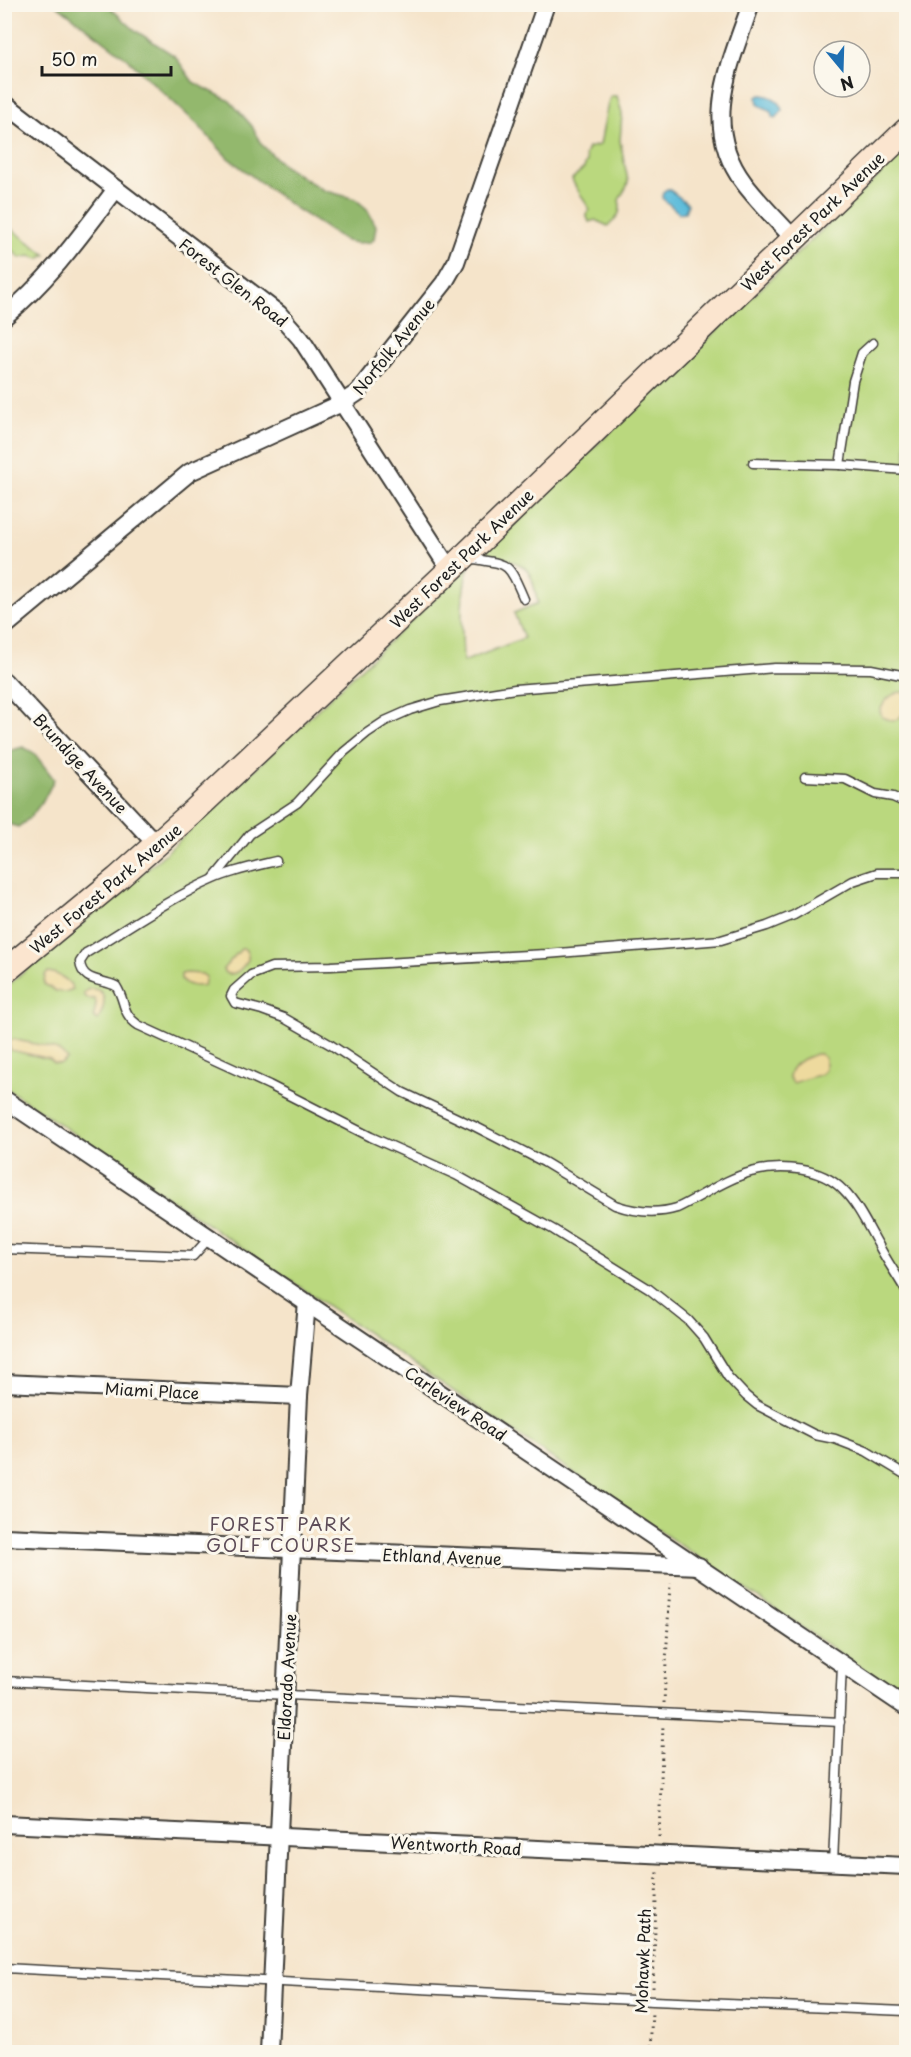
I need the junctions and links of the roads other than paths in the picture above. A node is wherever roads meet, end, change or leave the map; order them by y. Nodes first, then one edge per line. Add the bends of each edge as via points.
1 (546, 4) edge
2 (751, 4) edge
3 (4, 103) edge
4 (906, 131) edge
5 (116, 189) junction
6 (793, 238) junction
7 (4, 317) edge
8 (873, 343) dead end
9 (342, 403) junction
10 (753, 463) dead end
11 (840, 465) junction
12 (906, 470) edge
13 (456, 563) junction
14 (524, 599) dead end
15 (4, 627) edge
16 (906, 676) edge
17 (4, 681) edge
18 (805, 777) dead end
19 (906, 803) edge
20 (157, 845) junction
21 (276, 861) dead end
22 (906, 873) edge
23 (213, 879) junction
24 (4, 972) edge
25 (4, 1099) edge
26 (210, 1237) junction
27 (4, 1249) edge
28 (906, 1291) edge
29 (307, 1302) junction
30 (4, 1383) edge
31 (299, 1396) junction
32 (906, 1475) edge
33 (4, 1537) edge
34 (292, 1550) junction
35 (699, 1566) junction
36 (842, 1665) junction
37 (4, 1681) edge
38 (285, 1694) junction
39 (906, 1707) edge
40 (840, 1722) junction
41 (4, 1824) edge
42 (279, 1837) junction
43 (833, 1863) junction
44 (906, 1866) edge
45 (4, 1968) edge
46 (273, 1981) junction
47 (906, 2011) edge
48 (269, 2052) edge

1 - 9 street, Norfolk Avenue via 456,262 444,283 357,393
2 - 6 street via 726,77 720,124 744,184
3 - 5 street, Forest Glen Road
4 - 6 main road, West Forest Park Avenue
5 - 7 street via 59,264
5 - 9 street, Forest Glen Road via 279,314 301,339
6 - 13 main road, West Forest Park Avenue
8 - 11 lane via 862,353 853,381
9 - 13 street, Forest Glen Road
9 - 15 street, Norfolk Avenue via 190,472
10 - 11 lane
11 - 12 lane
13 - 14 lane via 508,566
13 - 20 main road, West Forest Park Avenue
16 - 23 lane via 871,669 756,669 515,689 466,695 420,707 385,721 344,752 297,803 249,834
17 - 20 street, Brundige Avenue
18 - 19 lane via 845,779
20 - 24 main road, West Forest Park Avenue
21 - 23 lane
22 - 28 lane via 877,873 853,881 794,915 721,940 546,954 272,967 251,975 231,996 235,1003 284,1018 402,1092 544,1162 625,1209 668,1211 752,1172 788,1168 828,1179 842,1188 862,1214
23 - 32 lane via 86,953 80,962 87,978 116,986 129,1019 456,1175 554,1230 649,1289 688,1320 728,1377 757,1405 815,1435 866,1451
25 - 26 street, Carleview Road
26 - 27 lane via 193,1256
26 - 29 street, Carleview Road
29 - 31 street, Eldorado Avenue
29 - 35 street, Carleview Road
30 - 31 street, Miami Place
31 - 34 street, Eldorado Avenue
33 - 34 street, Ethland Avenue
34 - 35 street, Ethland Avenue
34 - 38 street, Eldorado Avenue
35 - 36 street, Carleview Road
36 - 39 street, Carleview Road
36 - 40 lane
37 - 38 lane
38 - 40 lane
38 - 42 street, Eldorado Avenue
40 - 43 lane
41 - 42 street, Wentworth Road
42 - 43 street, Wentworth Road
42 - 46 street, Eldorado Avenue
43 - 44 street, Wentworth Road
45 - 46 lane
46 - 47 lane
46 - 48 street, Eldorado Avenue

